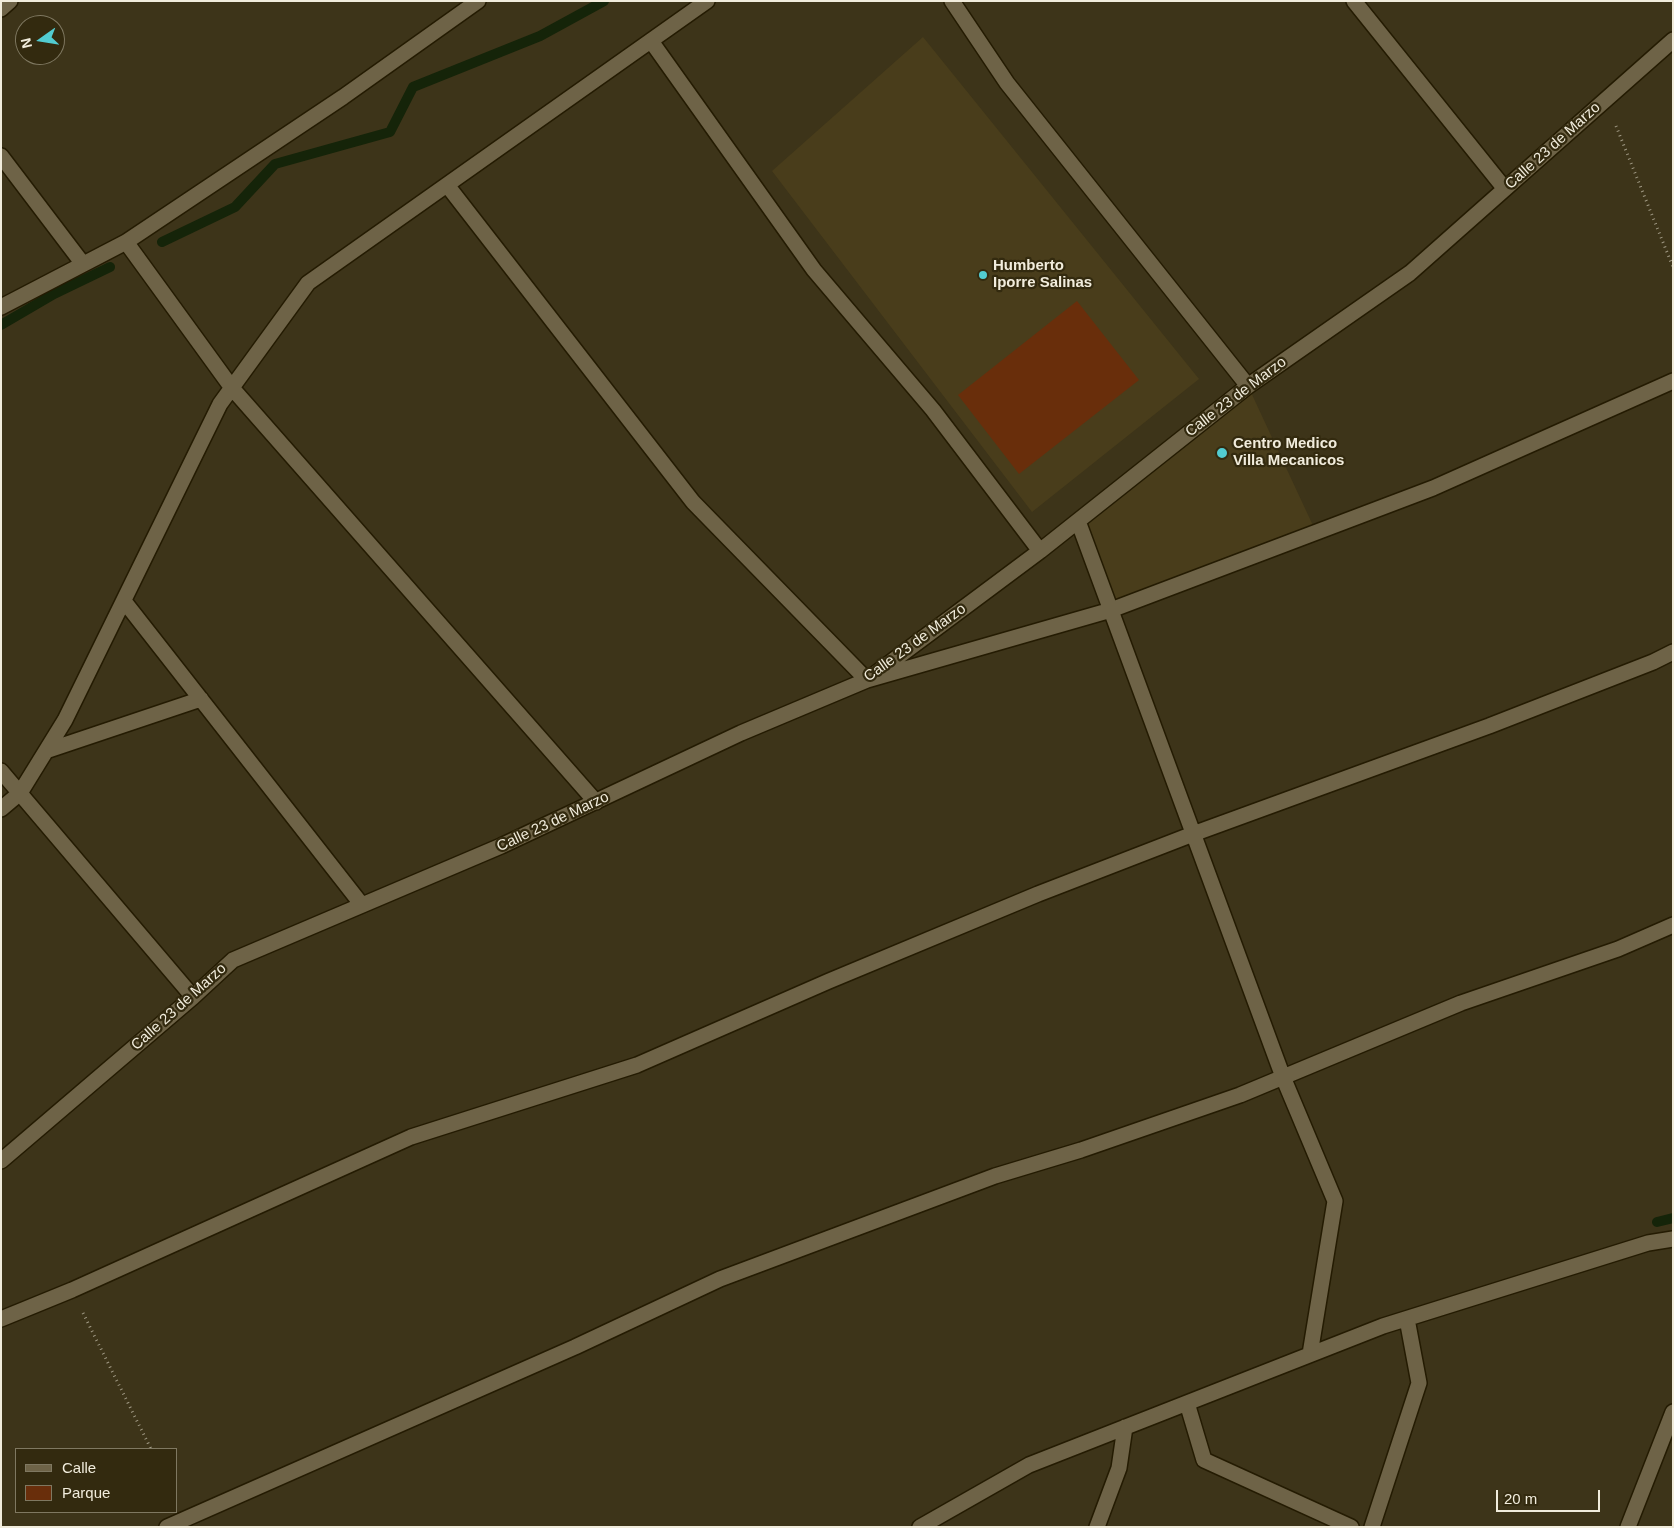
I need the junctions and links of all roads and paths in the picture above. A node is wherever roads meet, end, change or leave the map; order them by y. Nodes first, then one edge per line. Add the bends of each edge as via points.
1 (10, 1) edge
2 (478, 1) edge
3 (707, 1) edge
4 (952, 1) edge
5 (1354, 1) edge
6 (1, 9) edge
7 (1673, 40) edge
8 (651, 41) junction
9 (1605, 100) junction
10 (1, 156) edge
11 (447, 185) junction
12 (1505, 189) junction
13 (126, 242) junction
14 (83, 264) junction
15 (1673, 266) edge
16 (1, 306) edge
17 (1673, 381) edge
18 (1248, 386) junction
19 (232, 388) junction
20 (1078, 521) junction
21 (1040, 552) junction
22 (124, 601) junction
23 (1111, 610) junction
24 (1673, 652) edge
25 (866, 680) junction
26 (201, 699) junction
27 (46, 751) junction
28 (1, 771) edge
29 (20, 793) junction
30 (596, 802) junction
31 (1, 809) edge
32 (1193, 834) junction
33 (362, 905) junction
34 (1673, 926) edge
35 (193, 997) junction
36 (1283, 1078) junction
37 (1, 1160) edge
38 (1673, 1240) edge
39 (72, 1290) junction
40 (1407, 1319) junction
41 (1, 1320) edge
42 (1310, 1354) junction
43 (1187, 1403) junction
44 (1673, 1412) edge
45 (1125, 1427) junction
46 (151, 1448) edge
47 (167, 1527) edge
48 (920, 1527) edge
49 (1097, 1527) edge
50 (1351, 1527) edge
51 (1372, 1527) edge
52 (1628, 1527) edge

1 - 6 street
2 - 13 street via 343,97
3 - 8 street
4 - 18 street via 1007,83
5 - 12 street
7 - 9 street, Calle 23 de Marzo
8 - 11 street
8 - 21 street via 814,270 933,410
9 - 12 street, Calle 23 de Marzo
9 - 15 path
10 - 14 street
11 - 19 street via 308,284
11 - 25 street via 693,502
12 - 18 street, Calle 23 de Marzo via 1410,273
13 - 14 street
13 - 19 street
14 - 16 street
17 - 23 street via 1433,488
18 - 20 street, Calle 23 de Marzo
19 - 22 street via 220,404
19 - 30 street
20 - 21 street, Calle 23 de Marzo
20 - 23 street
21 - 25 street, Calle 23 de Marzo
22 - 26 street
22 - 27 street via 65,720
23 - 25 street
23 - 32 street
24 - 32 street via 1489,726
25 - 30 street, Calle 23 de Marzo via 741,733
26 - 27 street
26 - 33 street
27 - 29 street
28 - 29 street
29 - 31 street
29 - 35 street
30 - 33 street, Calle 23 de Marzo
32 - 36 street
32 - 39 street via 868,964 637,1066 411,1137
33 - 35 street, Calle 23 de Marzo via 233,960
34 - 36 street via 1618,949 1461,1003
35 - 37 street, Calle 23 de Marzo
36 - 42 street via 1336,1201
36 - 47 street via 1081,1150 995,1176 720,1279 575,1347
38 - 40 street via 1648,1243
39 - 41 street
39 - 46 path
40 - 42 street
40 - 51 street via 1419,1383
42 - 43 street
43 - 45 street
43 - 50 street via 1204,1460
44 - 52 street
45 - 48 street via 1029,1465
45 - 49 street via 1119,1468

